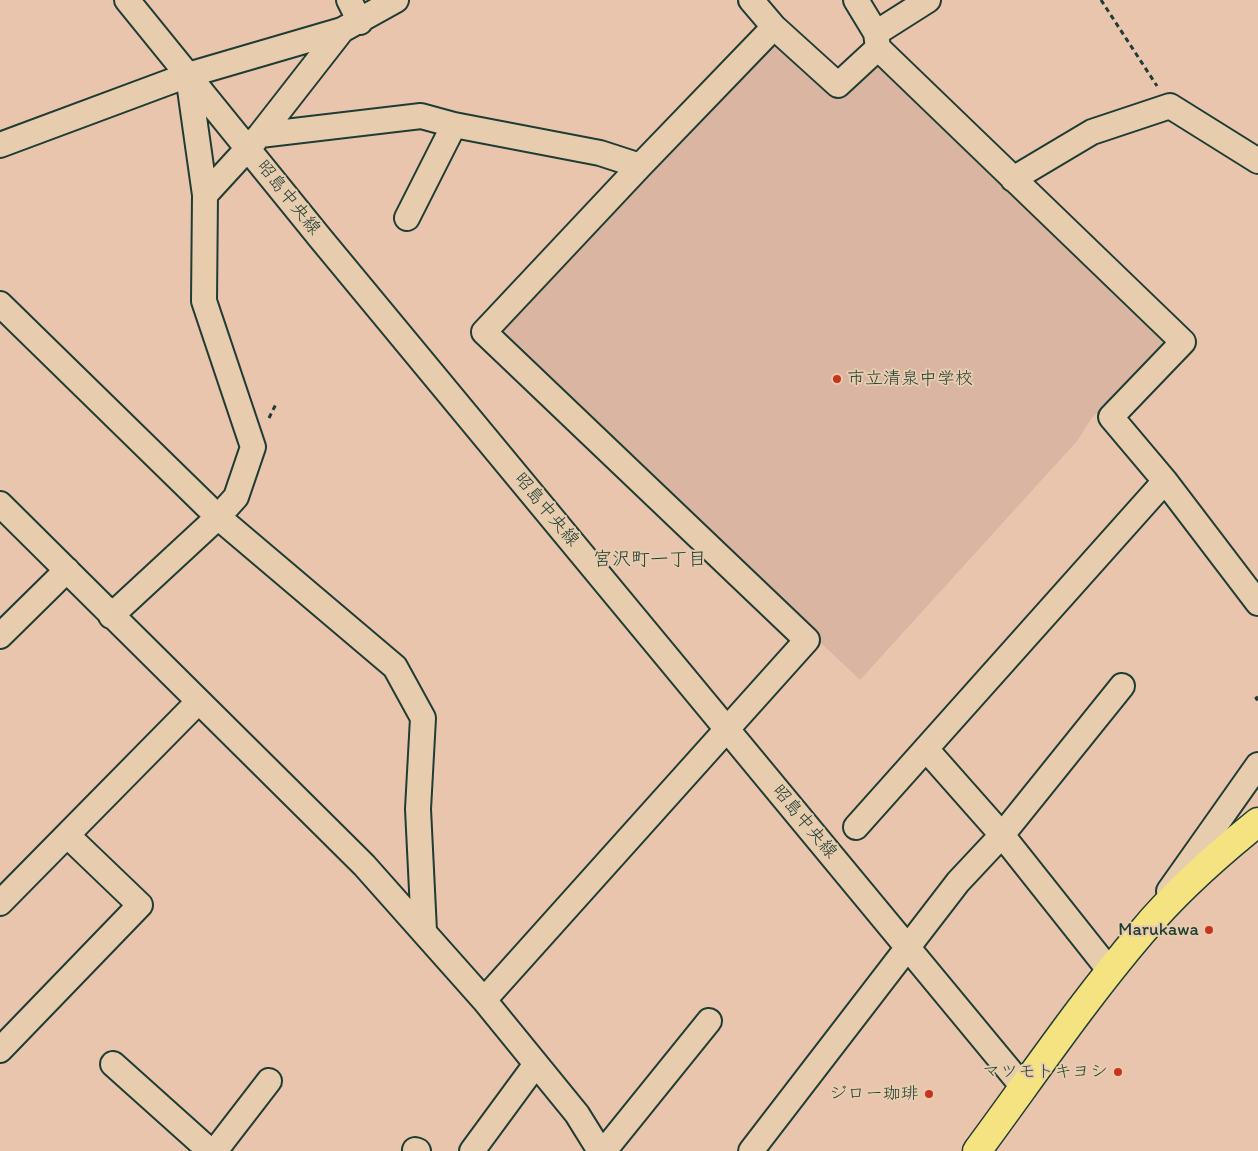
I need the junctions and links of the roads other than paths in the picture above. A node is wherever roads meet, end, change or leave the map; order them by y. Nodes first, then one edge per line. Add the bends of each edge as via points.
1 (127, 0) edge
2 (349, 0) edge
3 (396, 0) edge
4 (751, 0) edge
5 (856, 0) edge
6 (928, 0) edge
7 (351, 26) junction
8 (774, 27) junction
9 (877, 40) junction
10 (188, 75) junction
11 (454, 125) junction
12 (254, 142) junction
13 (0, 145) edge
14 (1258, 160) edge
15 (640, 166) junction
16 (1014, 180) junction
17 (205, 195) junction
18 (407, 218) dead end
19 (4, 318) edge
20 (1165, 481) junction
21 (0, 504) edge
22 (218, 517) junction
23 (67, 570) junction
24 (1258, 603) edge
25 (111, 616) junction
26 (0, 636) edge
27 (1122, 686) dead end
28 (198, 702) junction
29 (726, 728) junction
30 (926, 749) junction
31 (1258, 765) edge
32 (1258, 822) edge
33 (856, 827) dead end
34 (1002, 835) junction
35 (67, 836) junction
36 (0, 903) edge
37 (1143, 930) junction
38 (424, 931) junction
39 (907, 948) junction
40 (1110, 971) junction
41 (484, 1000) junction
42 (709, 1021) dead end
43 (0, 1050) edge
44 (113, 1064) dead end
45 (536, 1064) junction
46 (269, 1081) dead end
47 (1024, 1088) junction
48 (210, 1151) edge
49 (215, 1151) edge
50 (472, 1151) edge
51 (602, 1151) edge
52 (751, 1151) edge
53 (977, 1151) edge

1 - 10 street, 昭島中央線
2 - 7 street
3 - 7 street
4 - 8 street
5 - 9 street
6 - 9 street
7 - 10 street
7 - 12 street
8 - 9 street via 838,85
8 - 15 street
9 - 16 street
10 - 12 street, 昭島中央線
10 - 13 street
10 - 17 street
11 - 12 street via 421,116
11 - 15 street via 600,153
11 - 18 street
12 - 17 street
12 - 29 street, 昭島中央線
14 - 16 street via 1170,106 1092,132
15 - 29 street via 484,332 807,640
16 - 20 street via 1183,342 1110,418
17 - 22 street via 204,301 253,447 236,497
19 - 22 street
20 - 24 street
20 - 30 street
21 - 23 street
22 - 25 street
22 - 38 street via 395,667 423,718 418,809
23 - 25 street
23 - 26 street
25 - 28 street
27 - 34 street
28 - 35 street
28 - 38 street via 364,865
29 - 39 street, 昭島中央線
29 - 41 street
30 - 33 street
30 - 34 street
31 - 37 street
32 - 37 main road via 1219,853
34 - 39 street via 958,882
34 - 40 street
35 - 36 street
35 - 43 street via 140,905
37 - 40 main road
38 - 41 street
39 - 47 street, 昭島中央線
39 - 52 street
40 - 47 main road
41 - 45 street
42 - 51 street
44 - 48 street
45 - 50 street
45 - 51 street via 578,1114
46 - 49 street
47 - 53 main road

